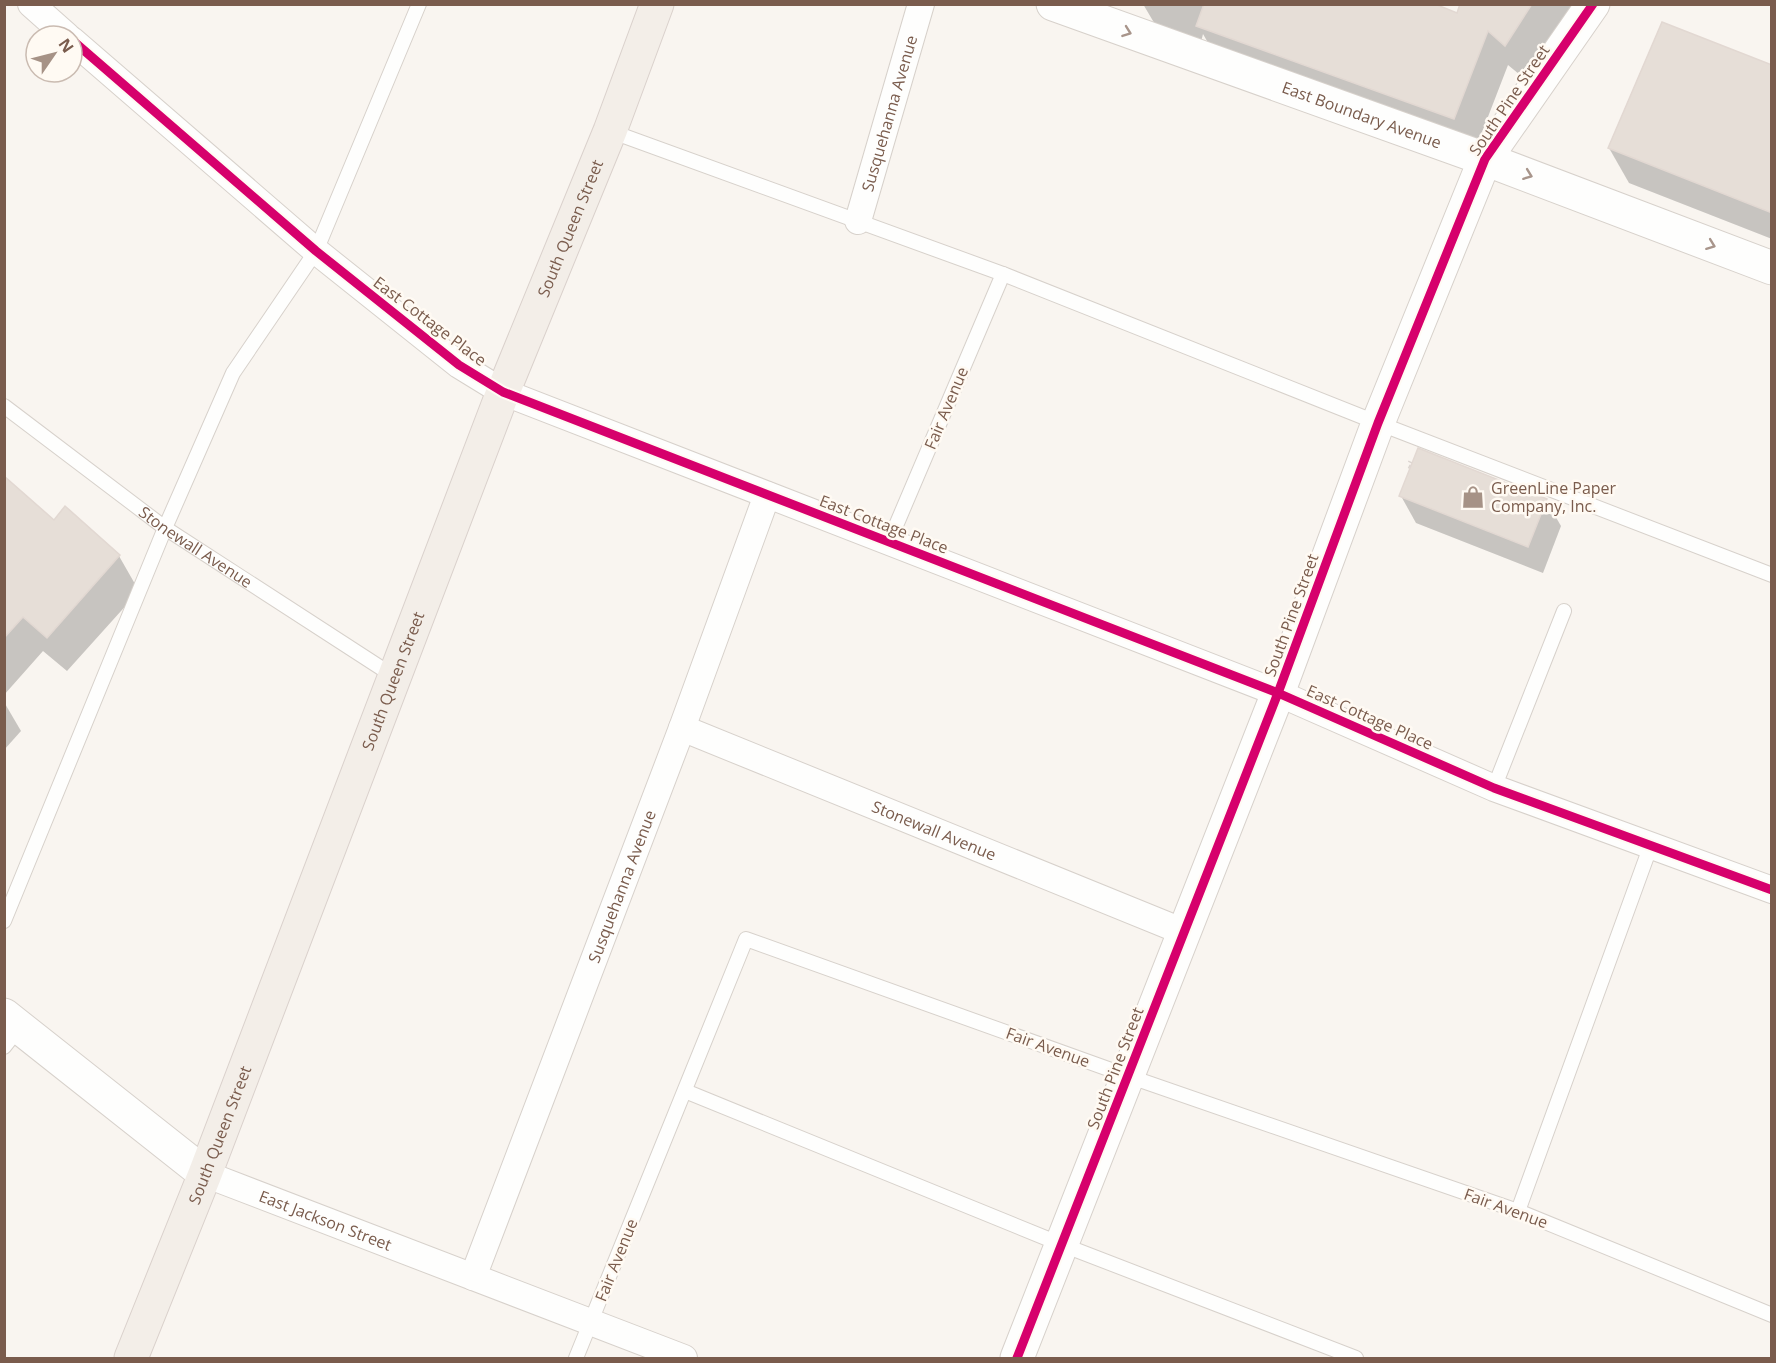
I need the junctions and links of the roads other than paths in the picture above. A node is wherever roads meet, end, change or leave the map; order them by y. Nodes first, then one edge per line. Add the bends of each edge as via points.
1 (31, 4) edge
2 (419, 4) edge
3 (657, 4) edge
4 (921, 4) edge
5 (1053, 4) edge
6 (1593, 4) edge
7 (1091, 11) edge
8 (54, 24) edge
9 (84, 50) edge
10 (610, 131) junction
11 (1485, 159) junction
12 (858, 221) junction
13 (316, 251) junction
14 (1772, 268) edge
15 (1003, 274) junction
16 (503, 392) junction
17 (4, 406) edge
18 (1378, 423) junction
19 (767, 495) junction
20 (165, 528) junction
21 (889, 542) junction
22 (1772, 575) edge
23 (1564, 611) dead end
24 (395, 677) junction
25 (1278, 693) junction
26 (682, 728) junction
27 (1494, 788) junction
28 (1651, 845) junction
29 (1772, 890) edge
30 (4, 921) edge
31 (1184, 933) junction
32 (9, 1030) edge
33 (1128, 1076) junction
34 (685, 1091) junction
35 (205, 1174) junction
36 (1518, 1211) junction
37 (1063, 1245) junction
38 (472, 1277) junction
39 (1772, 1315) edge
40 (590, 1324) junction
41 (131, 1359) edge
42 (576, 1359) edge
43 (684, 1359) edge
44 (1017, 1359) edge
45 (1356, 1359) edge

1 - 8 street
2 - 13 lane
3 - 10 main road, South Queen Street
4 - 12 street, Susquehanna Avenue
5 - 7 street, East Boundary Avenue
6 - 11 street, South Pine Street
7 -> 11 street, East Boundary Avenue
9 - 13 street, East Cottage Place
10 - 12 lane
10 - 16 main road, South Queen Street
11 -> 14 street, East Boundary Avenue
11 - 18 street, South Pine Street
12 - 15 lane
13 - 16 street, East Cottage Place via 459,365
13 - 20 lane via 233,373
15 - 18 lane
15 - 21 lane, Fair Avenue
16 - 19 street, East Cottage Place
16 - 24 main road, South Queen Street
17 - 20 lane, Stonewall Avenue
18 - 22 lane
18 - 25 street, South Pine Street
19 - 21 street, East Cottage Place
19 - 26 street, Susquehanna Avenue
20 - 24 lane, Stonewall Avenue
20 - 30 lane
21 - 25 street, East Cottage Place
23 - 27 lane
24 - 35 main road, South Queen Street
25 - 27 street, East Cottage Place
25 - 31 street, South Pine Street
26 - 31 street, Stonewall Avenue
26 - 38 street, Susquehanna Avenue
27 - 28 street, East Cottage Place
28 - 29 street, East Cottage Place
28 - 36 lane
31 - 33 street, South Pine Street
32 - 35 street, East Jackson Street
33 - 34 lane, Fair Avenue via 746,939
33 - 36 lane, Fair Avenue
33 - 37 street, South Pine Street
34 - 37 lane
34 - 40 lane, Fair Avenue
35 - 38 street, East Jackson Street
35 - 41 main road, South Queen Street
36 - 39 lane, Fair Avenue
37 - 44 street, South Pine Street
37 - 45 lane
38 - 40 street, East Jackson Street
40 - 42 lane, Fair Avenue
40 - 43 street, East Jackson Street

